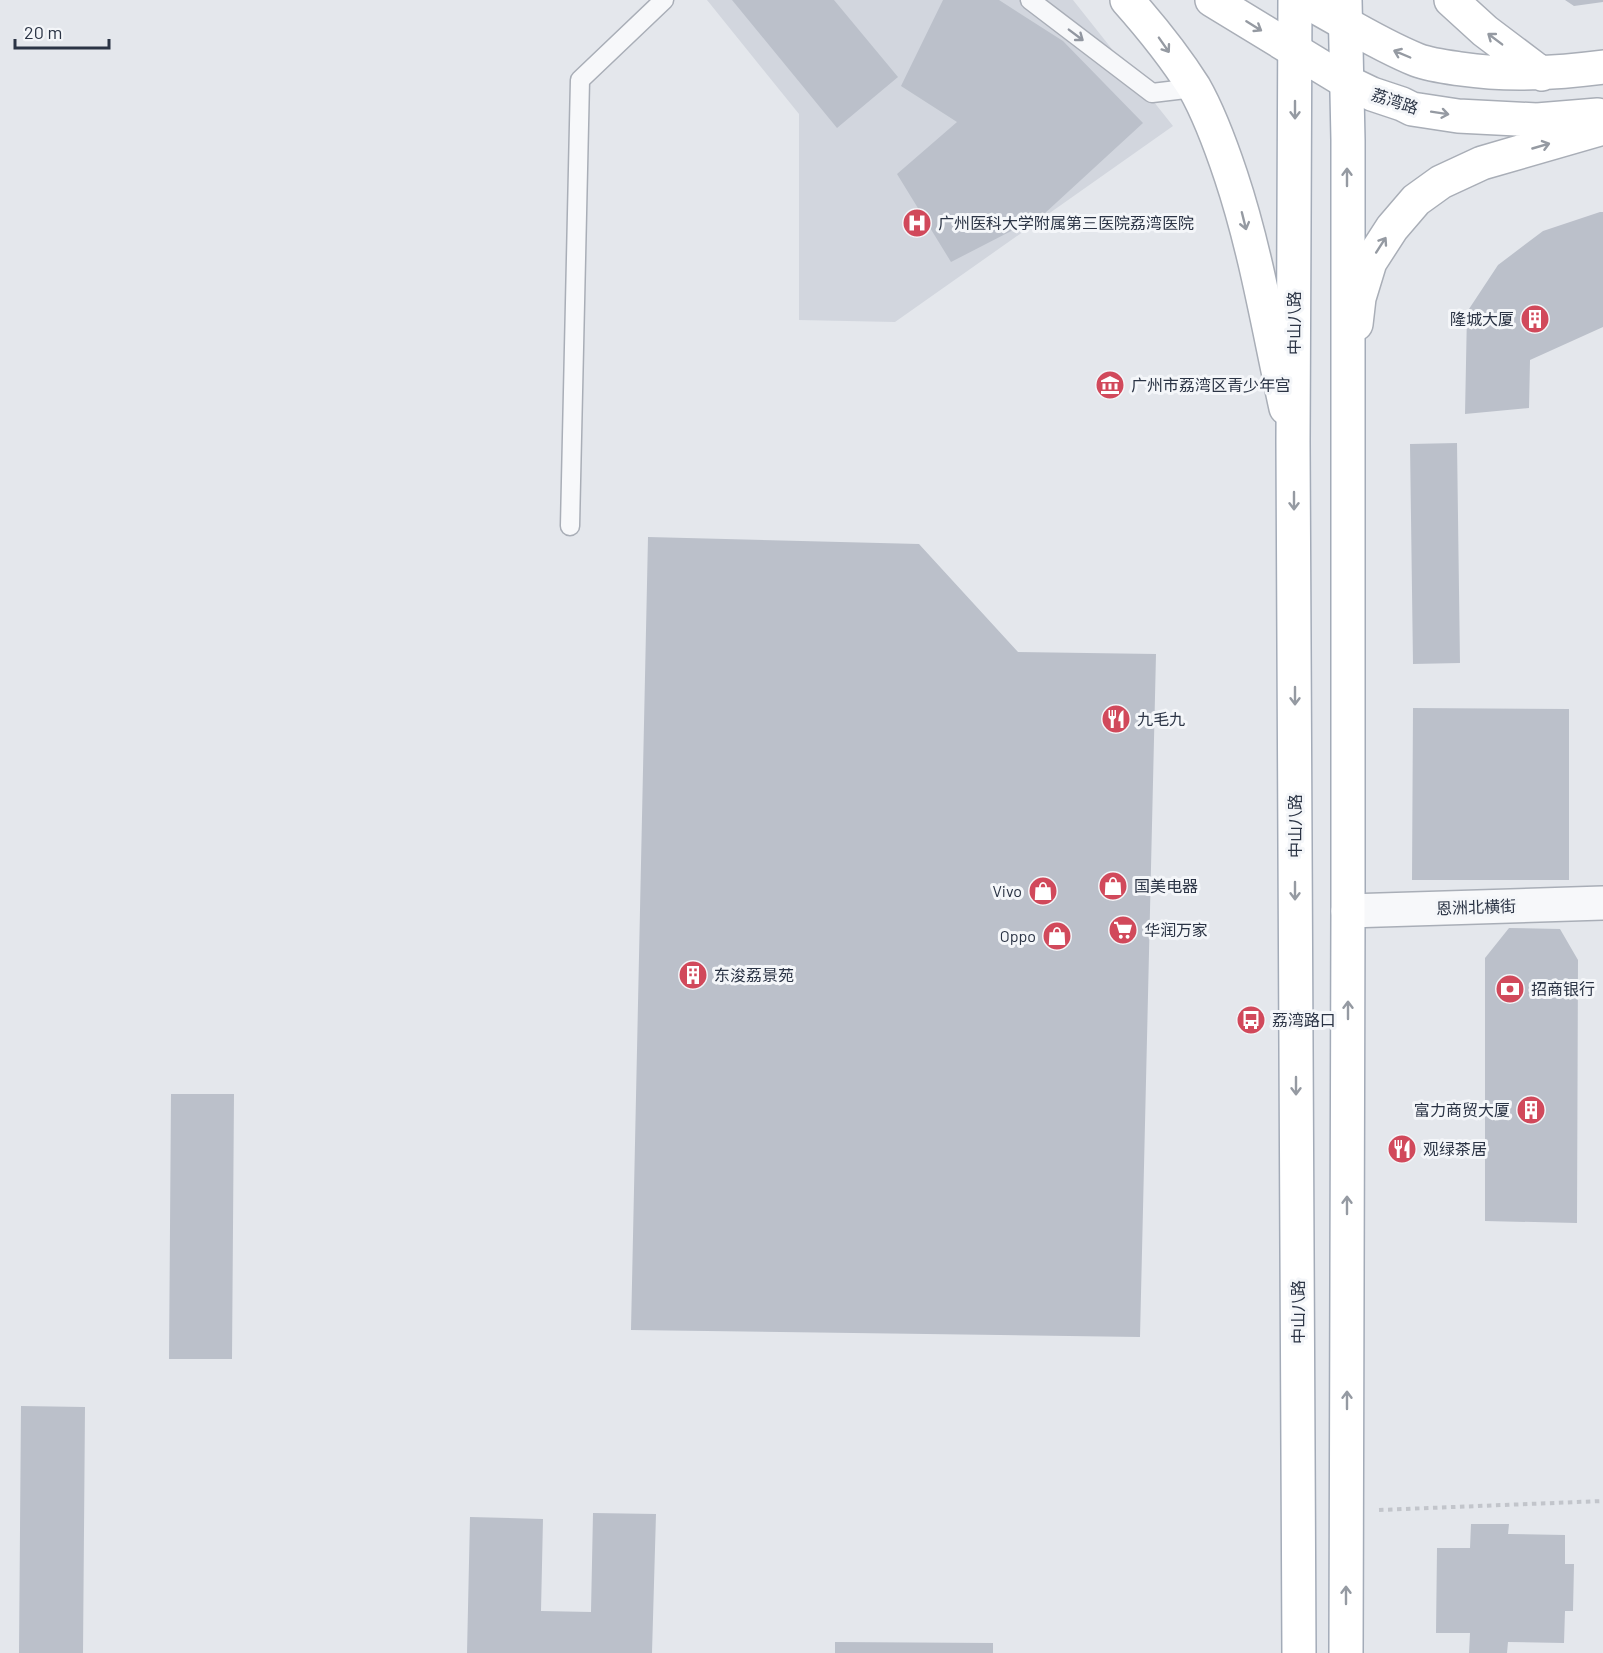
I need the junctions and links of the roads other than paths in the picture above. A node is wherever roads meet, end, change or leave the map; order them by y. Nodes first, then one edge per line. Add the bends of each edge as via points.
1 (664, 0) edge
2 (1030, 0) edge
3 (1127, 0) edge
4 (1212, 0) edge
5 (1295, 0) edge
6 (1303, 0) edge
7 (1451, 0) edge
8 (1345, 11) edge
9 (1295, 52) junction
10 (1603, 67) edge
11 (1542, 74) junction
12 (1345, 81) junction
13 (1194, 88) junction
14 (1603, 114) edge
15 (1603, 128) edge
16 (1348, 403) junction
17 (1293, 442) junction
18 (570, 526) dead end
19 (1603, 903) edge
20 (1348, 911) junction
21 (1299, 1653) edge
22 (1346, 1653) edge

1 - 18 lane via 580,80
2 -> 13 lane via 1152,93
3 -> 13 main road
4 -> 9 main road, 荔湾路
5 - 9 main road, 中山八路
6 - 8 main road
11 -> 7 main road
11 -> 8 main road via 1486,72 1419,61 1377,43
8 - 12 main road
9 - 12 main road, 荔湾路
9 -> 17 main road, 中山八路
10 - 11 main road
12 -> 14 main road, 荔湾路 via 1412,109 1458,116 1537,120
16 -> 12 main road
13 -> 17 main road via 1220,143 1240,202
16 -> 15 main road via 1359,298 1370,262 1416,200 1441,182 1482,163
16 - 20 main road
17 -> 21 main road, 中山八路
19 - 20 street, 恩洲北横街
22 -> 20 main road

